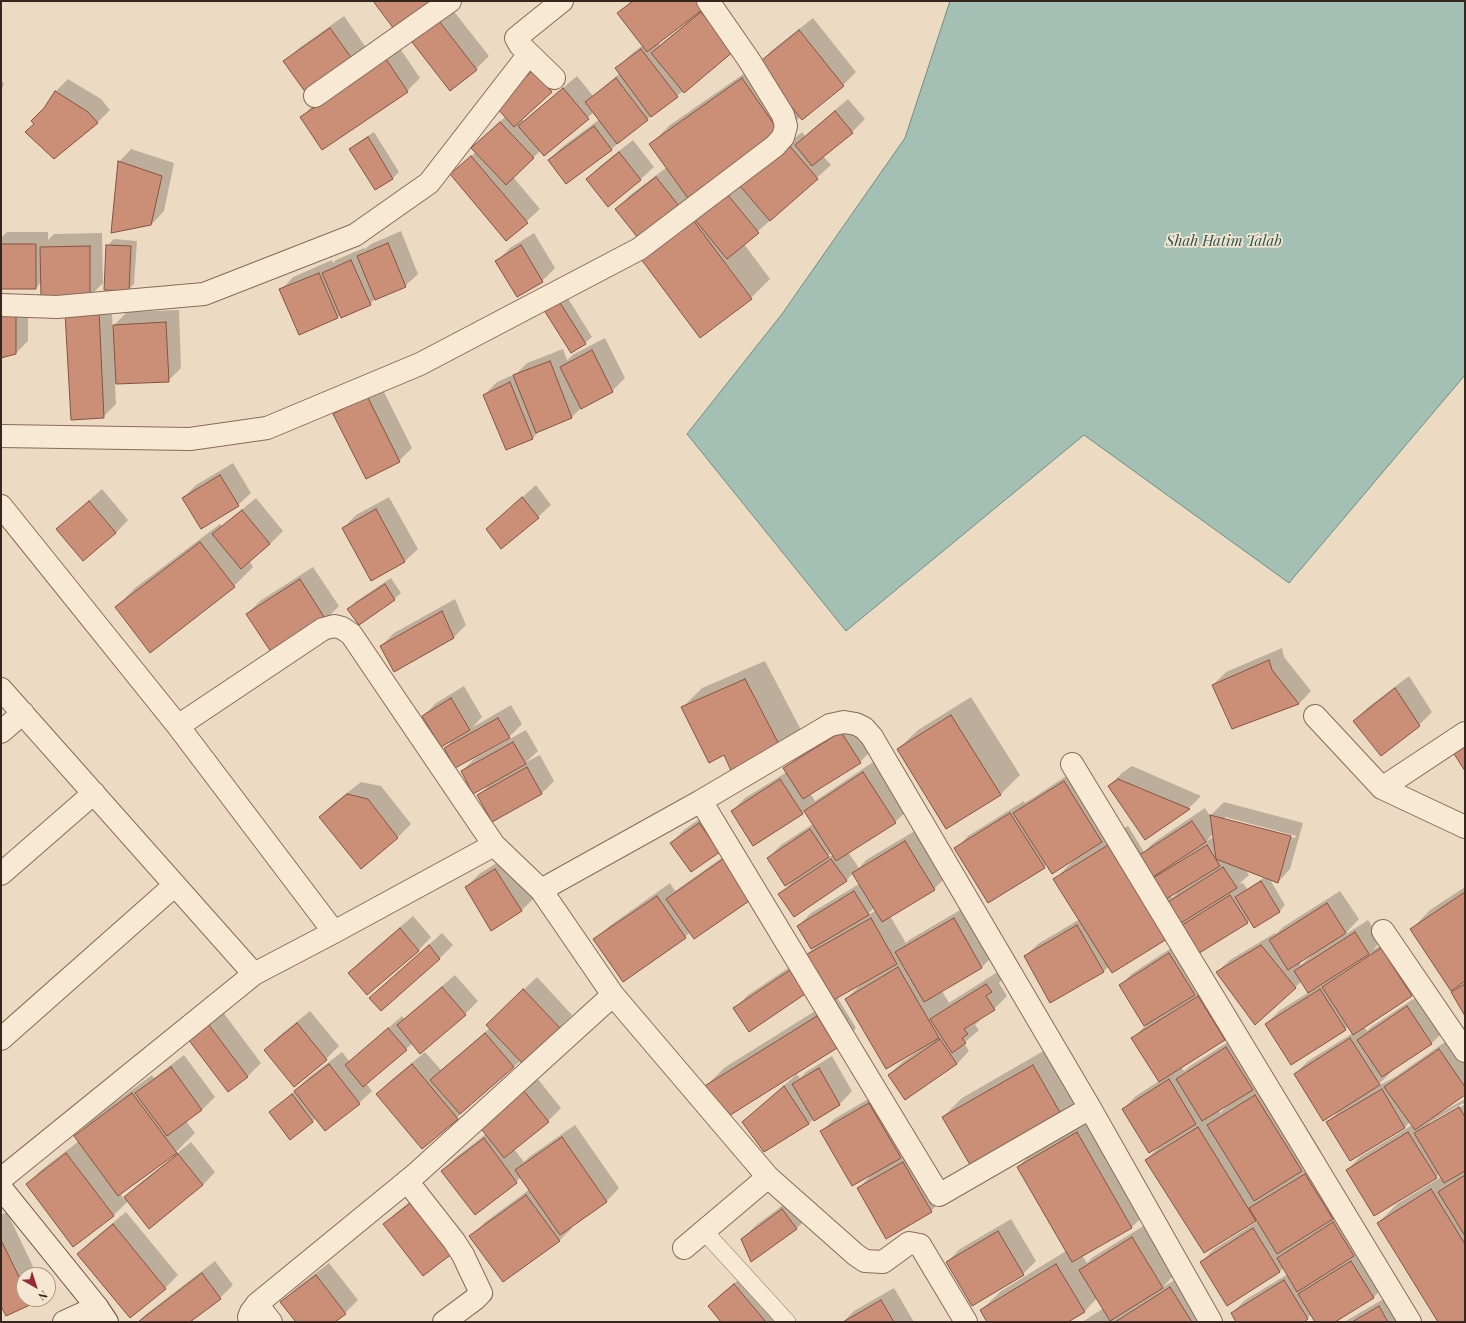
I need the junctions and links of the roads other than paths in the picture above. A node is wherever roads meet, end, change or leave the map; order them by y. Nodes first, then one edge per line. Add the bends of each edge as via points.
1 (449, 1) edge
2 (562, 1) edge
3 (708, 1) edge
4 (529, 54) junction
5 (554, 78) dead end
6 (315, 96) dead end
7 (1, 305) edge
8 (1, 436) edge
9 (1, 506) edge
10 (1, 689) edge
11 (23, 713) junction
12 (1315, 716) dead end
13 (178, 726) junction
14 (1, 732) edge
15 (1465, 733) edge
16 (1072, 764) dead end
17 (1382, 788) junction
18 (94, 793) junction
19 (700, 801) junction
20 (1465, 827) edge
21 (494, 845) junction
22 (1, 874) edge
23 (175, 885) junction
24 (541, 890) junction
25 (1382, 931) dead end
26 (334, 932) junction
27 (254, 974) junction
28 (613, 995) junction
29 (1, 1039) edge
30 (1465, 1052) edge
31 (1090, 1108) junction
32 (768, 1177) junction
33 (1, 1180) edge
34 (407, 1181) junction
35 (1, 1188) edge
36 (704, 1231) junction
37 (684, 1248) dead end
38 (254, 1313) edge
39 (102, 1314) edge
40 (64, 1322) edge
41 (270, 1322) edge
42 (444, 1322) edge
43 (787, 1322) edge
44 (966, 1322) edge
45 (1211, 1322) edge
46 (1410, 1322) edge

1 - 6 street
2 - 4 street via 516,38
3 - 8 street via 783,115 786,126 783,137 775,146 639,249 420,364 267,428 190,439
4 - 5 street
4 - 7 street via 429,182 355,235 204,294 57,307
9 - 13 street
10 - 11 street
11 - 14 street
11 - 18 street
12 - 17 street
13 - 21 street via 323,629 334,626 342,628 351,634
13 - 26 street
15 - 17 street
16 - 46 street
17 - 20 street
18 - 22 street
18 - 23 street
19 - 24 street
19 - 31 street via 830,725 844,722 864,728 872,737
19 - 31 street via 939,1195
21 - 24 street
21 - 26 street
23 - 27 street
23 - 29 street
24 - 28 street
25 - 30 street
26 - 27 street
27 - 33 street
28 - 32 street
28 - 34 street
31 - 45 street
32 - 36 street
32 - 44 street via 865,1261 883,1262 909,1243 920,1245
34 - 38 street
34 - 42 street via 454,1242 481,1293
35 - 39 street
36 - 37 street
36 - 43 lane
38 - 41 street
39 - 40 street

